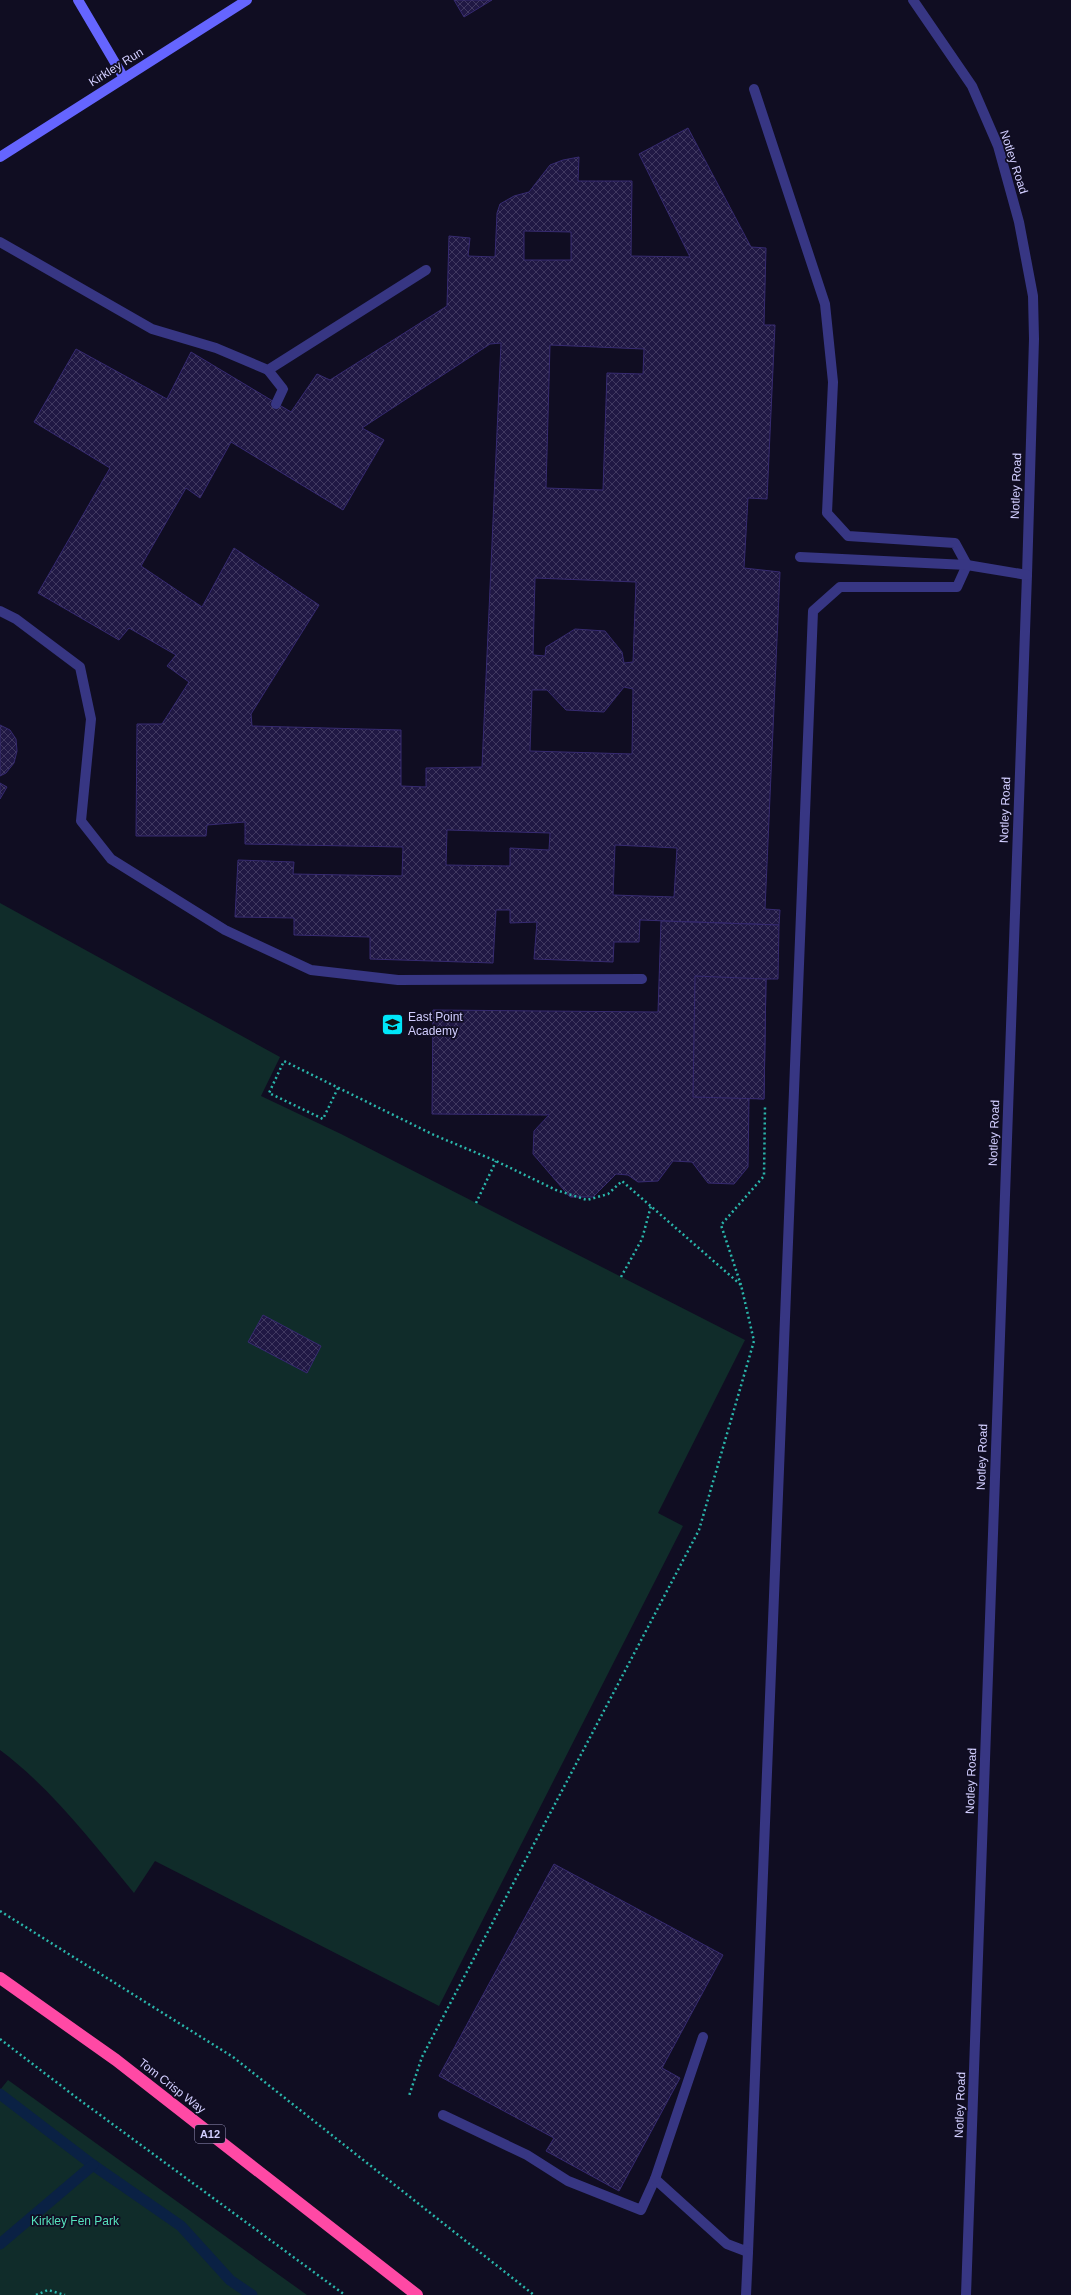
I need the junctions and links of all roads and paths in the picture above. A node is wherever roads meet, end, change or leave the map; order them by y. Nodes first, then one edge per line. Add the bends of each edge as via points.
1 (78, 0) edge
2 (247, 0) edge
3 (913, 0) edge
4 (124, 78) junction
5 (754, 89) dead end
6 (0, 157) edge
7 (0, 242) edge
8 (426, 270) dead end
9 (268, 370) junction
10 (276, 404) dead end
11 (800, 557) dead end
12 (968, 565) junction
13 (1027, 576) junction
14 (0, 611) edge
15 (642, 979) dead end
16 (338, 1088) junction
17 (765, 1107) dead end
18 (496, 1161) junction
19 (476, 1203) dead end
20 (651, 1206) junction
21 (621, 1277) dead end
22 (741, 1285) junction
23 (0, 1911) edge
24 (0, 1978) edge
25 (703, 2037) dead end
26 (0, 2039) edge
27 (409, 2096) dead end
28 (443, 2115) dead end
29 (655, 2179) junction
30 (748, 2252) junction
31 (36, 2295) edge
32 (65, 2295) edge
33 (345, 2295) edge
34 (417, 2295) edge
35 (534, 2295) edge
36 (746, 2295) edge
37 (966, 2295) edge

1 - 4 street
2 - 4 street, Kirkley Run
3 - 13 street, Notley Road via 972,86 998,146 1019,222 1032,296 1033,325
4 - 6 street, Kirkley Run
5 - 12 street via 825,304 833,382 827,513 848,536 955,543
7 - 9 street via 152,329 216,348
8 - 9 street
9 - 10 street via 283,389
11 - 12 street
12 - 13 street
12 - 30 street via 957,587 840,587 813,611
13 - 37 street, Notley Road
14 - 15 street via 16,619 80,668 91,719 81,821 111,859 225,930 311,970 398,980
16 - 16 path via 284,1061 269,1092 323,1119
16 - 18 path via 434,1135
17 - 22 path via 764,1176 721,1225
18 - 19 path
18 - 20 path via 556,1190 587,1200 608,1194 622,1181
20 - 21 path via 642,1239
20 - 22 path
22 - 27 path via 754,1341 699,1530 422,2057
23 - 35 path via 233,2057
24 - 34 highway, Tom Crisp Way / A12 via 116,2060
25 - 29 street
26 - 33 path
28 - 29 street via 527,2155 568,2181 641,2210
29 - 30 street via 727,2244
30 - 36 street
31 - 32 path via 48,2290

